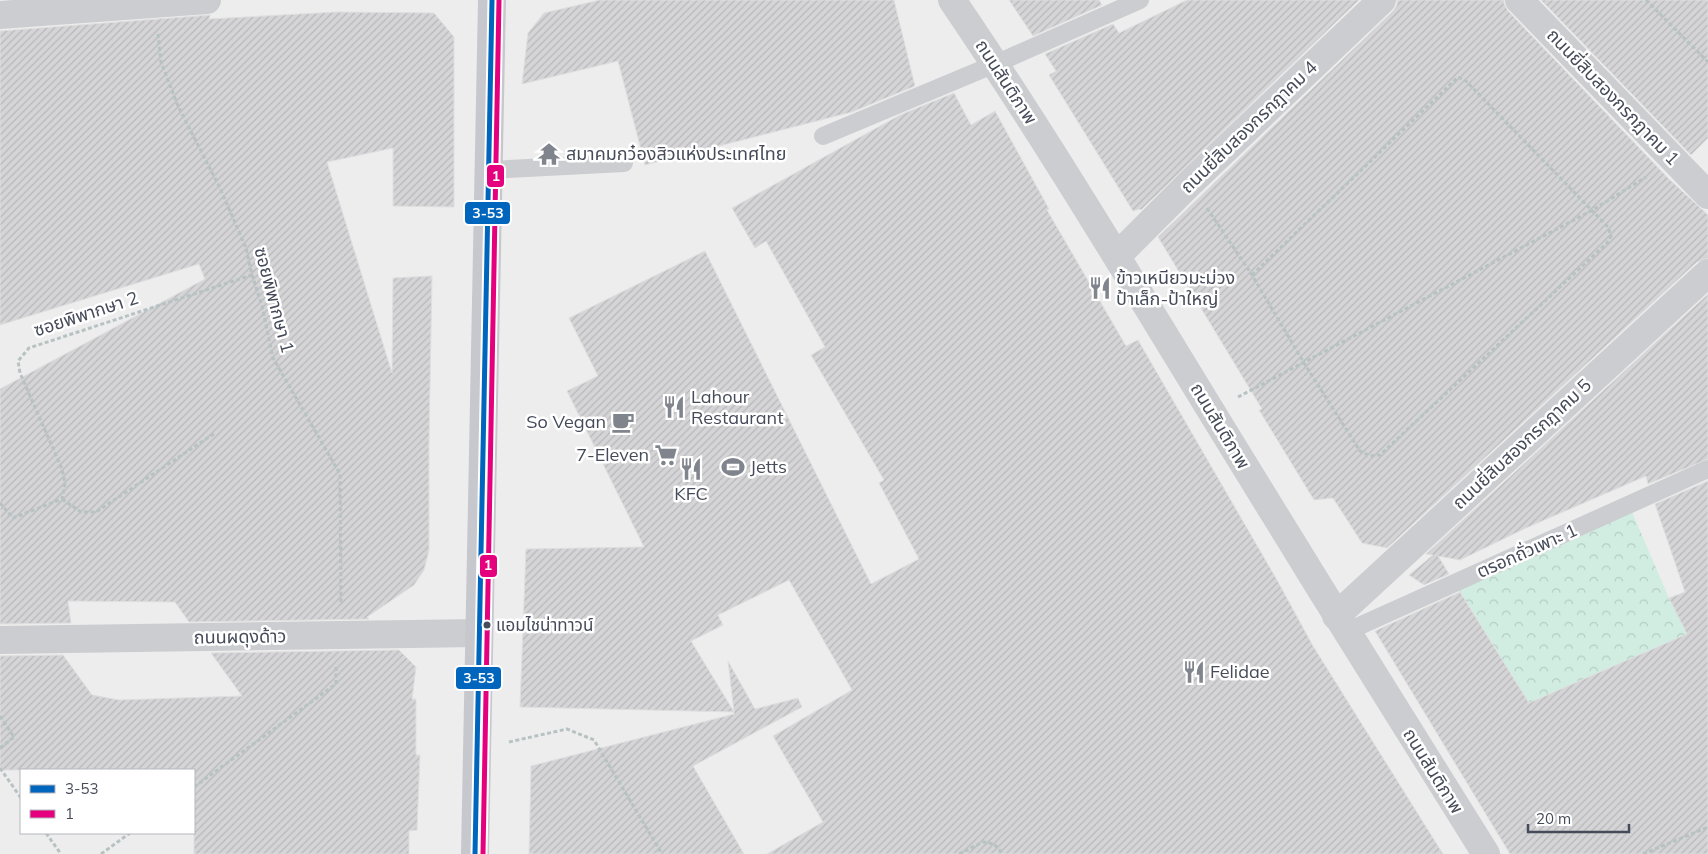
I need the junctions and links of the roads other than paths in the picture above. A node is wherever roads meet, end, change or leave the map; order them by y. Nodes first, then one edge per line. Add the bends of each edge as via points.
1 (207, 0) edge
2 (492, 0) edge
3 (952, 0) edge
4 (1140, 0) edge
5 (1382, 0) edge
6 (1519, 0) edge
7 (0, 15) edge
8 (995, 64) junction
9 (823, 136) dead end
10 (624, 163) dead end
11 (489, 170) junction
12 (1708, 195) edge
13 (1117, 256) junction
14 (1708, 273) edge
15 (1708, 469) edge
16 (1341, 624) junction
17 (479, 633) junction
18 (0, 640) edge
19 (475, 854) edge
20 (1486, 854) edge

1 - 7 street
2 - 11 main road
3 - 8 street, ถนนสันติภาพ
4 - 8 lane
5 - 13 street, ถนนยี่สิบสองกรกฎาคม 4 via 1190,182
6 - 12 street, ถนนยี่สิบสองกรกฎาคม 1
8 - 9 lane
8 - 13 street, ถนนสันติภาพ
10 - 11 lane
11 - 17 main road
13 - 16 street, ถนนสันติภาพ
14 - 16 street, ถนนยี่สิบสองกรกฎาคม 5
15 - 16 lane, ตรอกถั่วเพาะ 1
16 - 20 street, ถนนสันติภาพ
17 - 18 street, ถนนผดุงด้าว
17 - 19 main road

